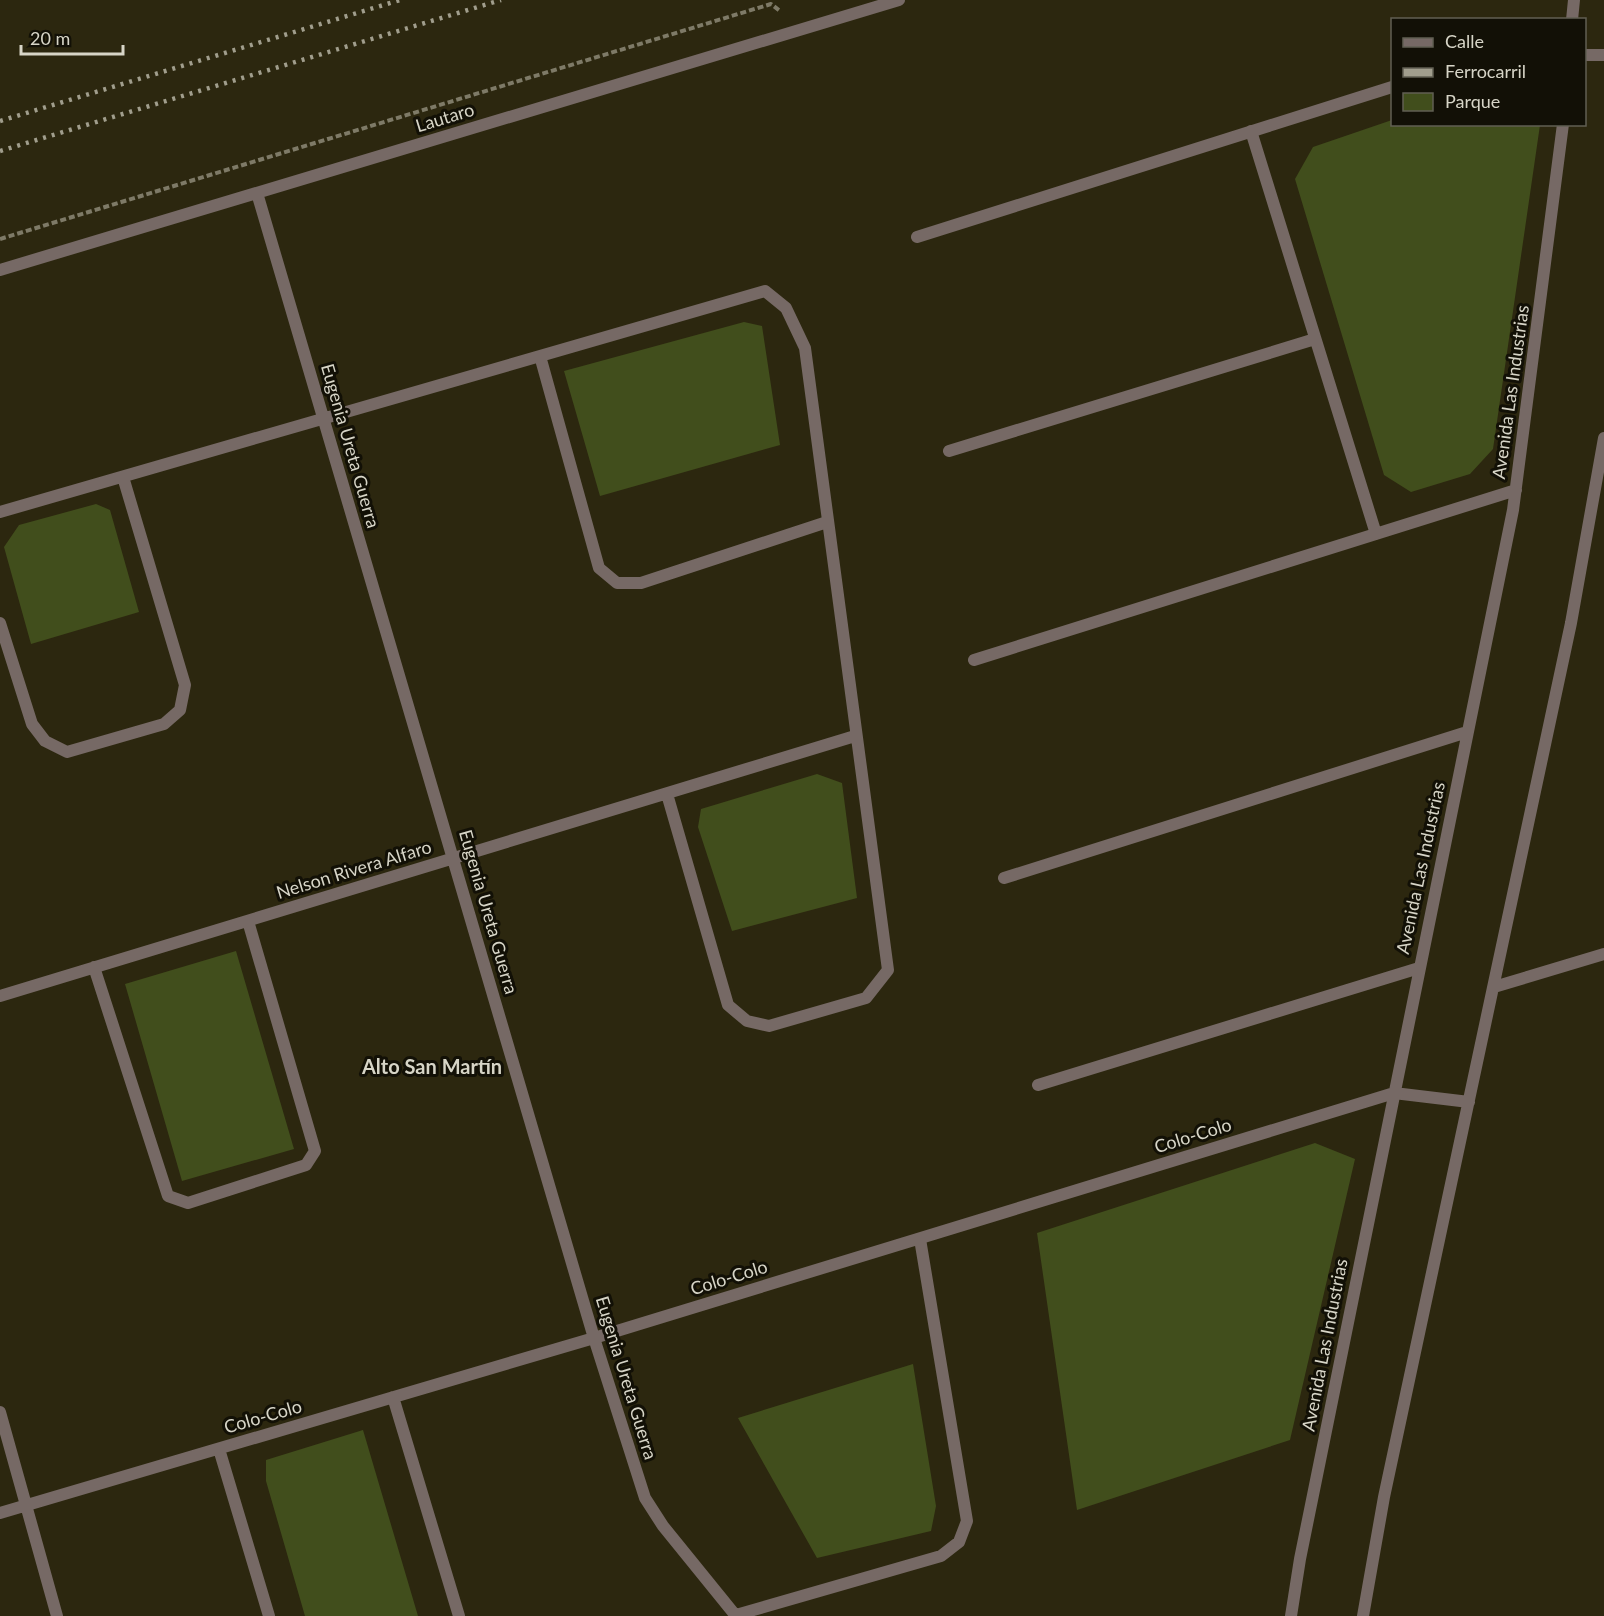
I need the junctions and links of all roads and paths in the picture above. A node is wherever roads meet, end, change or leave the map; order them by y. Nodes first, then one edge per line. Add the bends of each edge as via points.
1 (899, 0) edge
2 (1574, 0) edge
3 (1572, 18) edge
4 (802, 29) junction
5 (1586, 55) edge
6 (1604, 55) edge
7 (1391, 87) edge
8 (1563, 126) edge
9 (1251, 131) junction
10 (257, 193) junction
11 (917, 237) dead end
12 (0, 239) edge
13 (0, 270) edge
14 (1315, 339) junction
15 (540, 356) junction
16 (323, 419) junction
17 (1604, 438) edge
18 (949, 451) dead end
19 (123, 477) junction
20 (1600, 483) edge
21 (1516, 490) junction
22 (0, 512) edge
23 (827, 522) junction
24 (1376, 534) junction
25 (0, 623) edge
26 (974, 660) dead end
27 (1467, 732) junction
28 (855, 736) junction
29 (667, 794) junction
30 (454, 858) junction
31 (1004, 878) dead end
32 (248, 921) junction
33 (1604, 954) edge
34 (94, 967) junction
35 (1419, 968) junction
36 (1494, 987) junction
37 (0, 996) edge
38 (1038, 1085) dead end
39 (1394, 1093) junction
40 (1469, 1102) junction
41 (920, 1239) junction
42 (594, 1338) junction
43 (393, 1397) junction
44 (0, 1412) edge
45 (219, 1449) junction
46 (26, 1506) junction
47 (0, 1514) edge
48 (57, 1616) edge
49 (269, 1616) edge
50 (459, 1616) edge
51 (736, 1616) edge
52 (1291, 1616) edge
53 (1363, 1616) edge

1 - 4 street, Lautaro
2 - 3 street
4 - 10 street, Lautaro
4 - 12 path via 771,4
5 - 6 street
7 - 9 street
8 - 21 street, Avenida Las Industrias
9 - 11 street
9 - 14 street
10 - 13 street, Lautaro
10 - 16 street, Eugenia Ureta Guerra
14 - 18 street
14 - 24 street
15 - 16 street
15 - 23 street via 599,568 617,583 641,583
15 - 23 street via 765,291 786,308 805,348
16 - 19 street
16 - 30 street, Eugenia Ureta Guerra
17 - 20 street
19 - 22 street
19 - 25 street via 185,685 180,710 164,724 67,752 45,741 32,724
20 - 36 street
21 - 24 street
21 - 27 street, Avenida Las Industrias
23 - 28 street
24 - 26 street
27 - 31 street
27 - 35 street, Avenida Las Industrias
28 - 29 street, Nelson Rivera Alfaro
28 - 29 street via 888,970 866,998 769,1026 747,1021 728,1005
29 - 30 street, Nelson Rivera Alfaro
30 - 32 street, Nelson Rivera Alfaro
30 - 42 street, Eugenia Ureta Guerra
32 - 34 street, Nelson Rivera Alfaro
32 - 34 street via 315,1151 306,1165 188,1203 168,1196
33 - 36 street
34 - 37 street, Nelson Rivera Alfaro
35 - 38 street
35 - 39 street, Avenida Las Industrias
36 - 40 street
39 - 40 street, Colo-Colo
39 - 41 street, Colo-Colo
39 - 52 street, Avenida Las Industrias
40 - 53 street via 1384,1497
41 - 42 street, Colo-Colo
41 - 51 street via 967,1521 959,1542 941,1556
42 - 43 street, Colo-Colo
42 - 51 street, Eugenia Ureta Guerra via 645,1498
43 - 45 street, Colo-Colo
43 - 50 street
44 - 46 street
45 - 46 street, Colo-Colo
45 - 49 street
46 - 47 street, Colo-Colo
46 - 48 street

